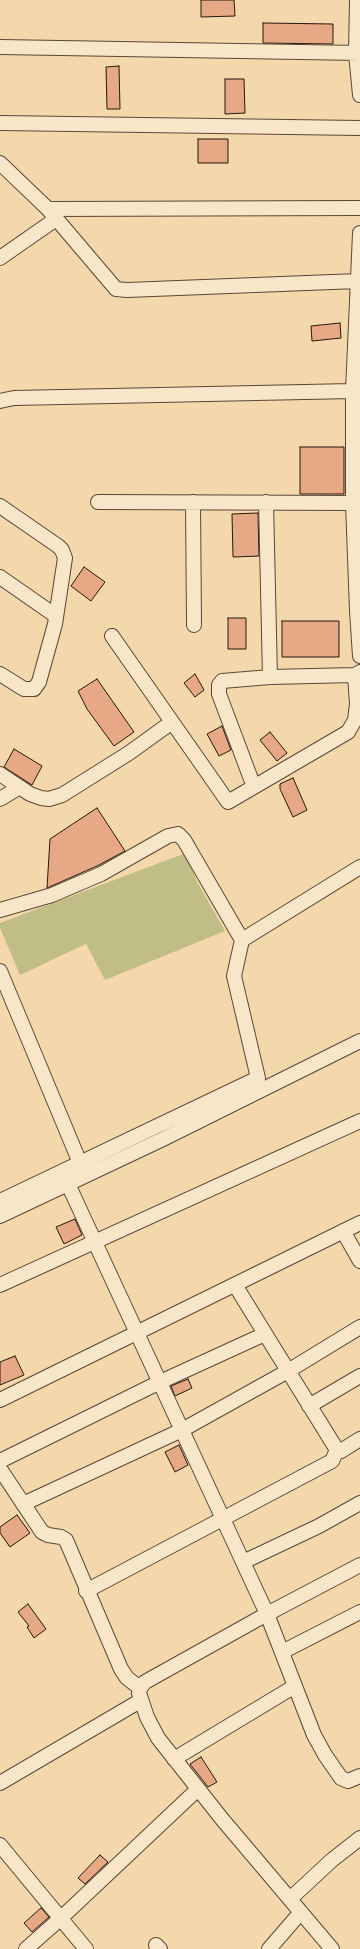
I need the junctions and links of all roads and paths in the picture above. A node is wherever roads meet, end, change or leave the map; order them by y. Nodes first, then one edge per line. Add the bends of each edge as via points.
1 (357, 0) edge
2 (0, 48) edge
3 (358, 53) edge
4 (360, 95) edge
5 (0, 123) edge
6 (360, 128) edge
7 (0, 163) edge
8 (360, 208) edge
9 (52, 214) junction
10 (360, 233) edge
11 (0, 258) edge
12 (358, 280) junction
13 (353, 391) junction
14 (0, 401) edge
15 (98, 502) dead end
16 (193, 502) junction
17 (266, 502) junction
18 (353, 502) junction
19 (0, 506) edge
20 (0, 577) edge
21 (358, 611) edge
22 (56, 616) junction
23 (194, 624) dead end
24 (112, 636) dead end
25 (360, 656) edge
26 (358, 673) edge
27 (0, 674) edge
28 (270, 677) junction
29 (172, 722) junction
30 (0, 774) edge
31 (20, 787) junction
32 (254, 787) junction
33 (0, 799) edge
34 (360, 867) edge
35 (0, 910) edge
36 (242, 940) junction
37 (0, 971) edge
38 (360, 1041) edge
39 (360, 1121) edge
40 (80, 1163) junction
41 (68, 1184) junction
42 (0, 1201) edge
43 (0, 1216) edge
44 (360, 1223) edge
45 (343, 1232) junction
46 (95, 1242) junction
47 (360, 1261) edge
48 (0, 1285) edge
49 (235, 1285) junction
50 (360, 1327) edge
51 (137, 1333) junction
52 (265, 1334) junction
53 (288, 1371) junction
54 (360, 1376) edge
55 (160, 1382) junction
56 (0, 1400) edge
57 (309, 1406) junction
58 (182, 1430) junction
59 (360, 1440) edge
60 (336, 1450) junction
61 (0, 1461) edge
62 (0, 1469) edge
63 (360, 1503) edge
64 (22, 1504) junction
65 (222, 1518) junction
66 (243, 1562) junction
67 (360, 1565) edge
68 (86, 1591) junction
69 (360, 1612) edge
70 (266, 1614) junction
71 (282, 1652) junction
72 (295, 1686) junction
73 (140, 1694) junction
74 (174, 1759) junction
75 (360, 1776) edge
76 (0, 1783) edge
77 (198, 1789) junction
78 (360, 1838) edge
79 (0, 1846) edge
80 (290, 1899) junction
81 (301, 1912) junction
82 (61, 1918) junction
83 (26, 1949) edge
84 (86, 1949) edge
85 (269, 1949) edge
86 (332, 1949) edge

1 - 3 street
2 - 3 street
3 - 4 street
5 - 6 street
7 - 9 street
8 - 9 street
9 - 11 street
9 - 12 street via 112,286 120,290
10 - 12 street
12 - 13 street
13 - 14 street via 14,398
13 - 18 street
15 - 16 street
16 - 17 street
16 - 23 street
17 - 18 street
17 - 28 street
18 - 21 street
19 - 22 street via 62,550 65,558
20 - 22 street
21 - 25 street
22 - 27 street via 37,686 34,689 24,689
24 - 29 street
26 - 28 street
26 - 32 street via 355,720 348,732
28 - 32 street via 228,679 222,680 219,685 222,702
29 - 31 street via 129,753 62,795 49,799 41,798
29 - 32 street via 228,802
30 - 31 street
31 - 33 street
34 - 36 street
35 - 36 street via 52,895 101,874 168,836 178,834 184,840
36 - 40 street via 234,976 258,1078
37 - 40 street
38 - 41 street
39 - 46 street
40 - 42 street
41 - 43 street
41 - 46 street
44 - 45 street
45 - 47 street
45 - 49 street
46 - 48 street
46 - 51 street
49 - 51 street
49 - 52 street
50 - 53 street
51 - 55 street
51 - 56 street
52 - 53 street
52 - 55 street
53 - 57 street
53 - 58 street
54 - 57 street
55 - 58 street
55 - 61 street
57 - 60 street
58 - 64 street
58 - 65 street
59 - 60 street via 341,1451
60 - 65 street via 332,1461 323,1467
62 - 64 street
63 - 66 street via 319,1526
64 - 68 street via 42,1532 66,1540
65 - 66 street
65 - 68 street
66 - 70 street
67 - 70 street
68 - 73 street via 121,1670
69 - 71 street
70 - 71 street
70 - 73 street via 145,1682
71 - 72 street
72 - 74 street
72 - 75 street via 314,1735 341,1778 348,1781
73 - 74 street via 158,1738
73 - 76 street
74 - 77 street
77 - 80 street
77 - 82 street
78 - 80 street
79 - 82 street
80 - 81 street
81 - 85 street
81 - 86 street
82 - 83 street
82 - 84 street

